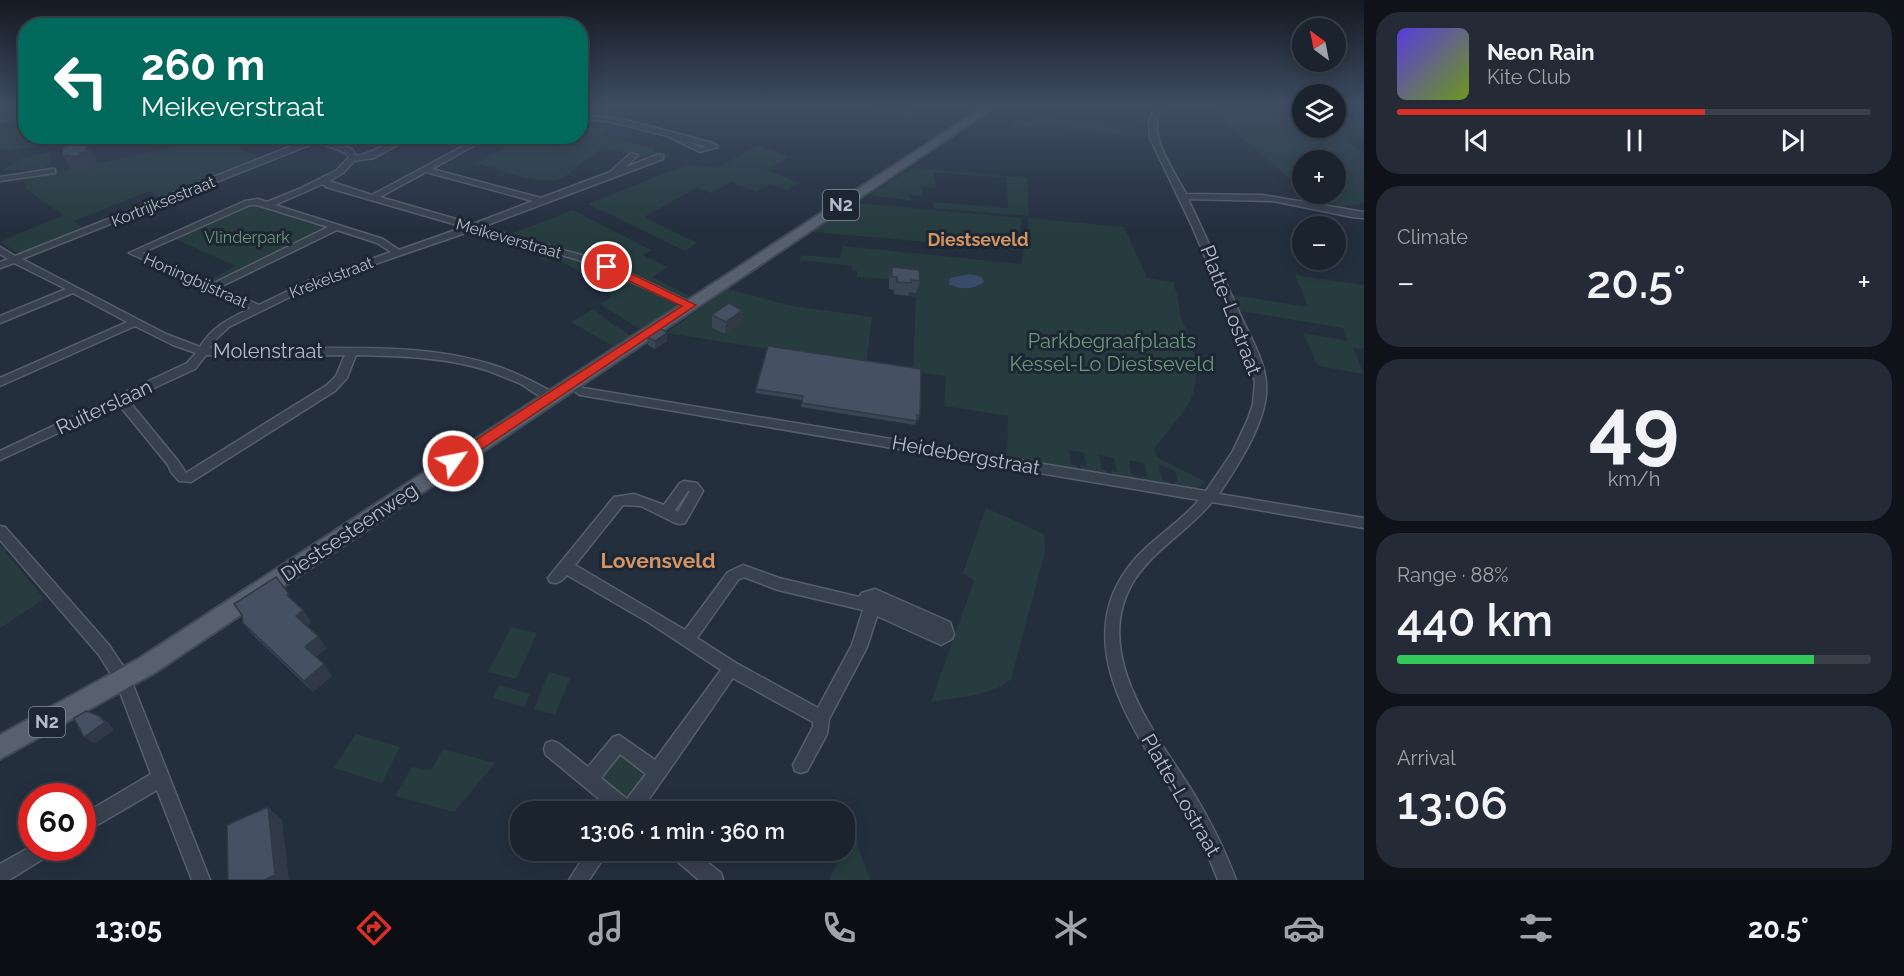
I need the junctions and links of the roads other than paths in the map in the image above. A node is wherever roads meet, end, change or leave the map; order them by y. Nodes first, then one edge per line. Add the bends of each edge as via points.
1 (298, 147) edge
2 (341, 147) edge
3 (388, 147) edge
4 (474, 147) edge
5 (930, 147) edge
6 (1159, 147) edge
7 (660, 157) dead end
8 (353, 159) junction
9 (646, 162) junction
10 (426, 170) junction
11 (0, 172) edge
12 (613, 174) junction
13 (592, 176) dead end
14 (0, 179) edge
15 (601, 179) junction
16 (324, 181) junction
17 (1185, 196) junction
18 (374, 197) junction
19 (541, 201) junction
20 (267, 205) junction
21 (1364, 215) edge
22 (474, 227) junction
23 (334, 228) junction
24 (0, 250) edge
25 (396, 252) junction
26 (16, 259) junction
27 (0, 265) edge
28 (213, 287) junction
29 (74, 289) junction
30 (691, 305) junction
31 (258, 308) junction
32 (0, 320) edge
33 (136, 322) junction
34 (201, 351) junction
35 (352, 351) junction
36 (0, 382) edge
37 (570, 385) junction
38 (552, 397) junction
39 (121, 399) junction
40 (0, 456) edge
41 (1208, 497) junction
42 (666, 512) dead end
43 (1364, 523) edge
44 (0, 531) edge
45 (687, 640) junction
46 (731, 668) junction
47 (123, 680) junction
48 (821, 718) junction
49 (0, 748) edge
50 (552, 749) dead end
51 (801, 765) dead end
52 (658, 773) junction
53 (162, 777) junction
54 (589, 779) junction
55 (616, 801) edge
56 (637, 801) edge
57 (96, 817) edge
58 (23, 861) edge
59 (592, 861) edge
60 (691, 861) edge
61 (0, 875) edge
62 (201, 880) edge
63 (578, 880) edge
64 (714, 880) edge
65 (1227, 880) edge

1 - 26 street, Kortrijksestraat
2 - 8 street via 349,151
3 - 8 street
4 - 10 street
5 - 30 main road, Diestsesteenweg / N2
6 - 17 street, Platte-Lostraat
7 - 9 street, Krekelstraat
8 - 16 street via 345,169
9 - 12 street, Krekelstraat
9 - 12 street via 632,156
10 - 18 street
10 - 19 street
11 - 14 street via 52,171
12 - 15 street, Krekelstraat
13 - 15 street
15 - 19 street, Krekelstraat
16 - 18 street, Meikeverstraat
16 - 20 street
17 - 21 street via 1249,196
17 - 41 street, Platte-Lostraat via 1250,351 1261,391 1254,423
18 - 22 street, Meikeverstraat
19 - 22 street, Krekelstraat
20 - 23 street
20 - 28 street, Honingbijstraat via 248,203 134,253
22 - 25 street, Krekelstraat
22 - 30 street, Meikeverstraat via 620,272
23 - 25 street via 380,241
23 - 28 street
24 - 26 street, Molenstraat
25 - 31 street, Krekelstraat via 311,283
26 - 27 street, Kortrijksestraat
26 - 29 street, Molenstraat
28 - 31 street, Honingbijstraat
29 - 32 street
29 - 33 street, Molenstraat
30 - 37 main road, Diestsesteenweg / N2
31 - 34 street, Krekelstraat via 216,332
33 - 34 street, Molenstraat
33 - 36 street
34 - 35 street, Molenstraat
34 - 39 street, Ruiterslaan via 190,366
35 - 38 street, Molenstraat via 408,353 477,365 522,379
35 - 39 street via 341,378 331,388 191,477 183,478
37 - 38 main road, Diestsesteenweg / N2
37 - 41 street, Heidebergstraat via 580,391
38 - 47 main road, Diestsesteenweg / N2
39 - 40 street, Ruiterslaan
41 - 43 street, Heidebergstraat
41 - 65 street, Platte-Lostraat via 1142,559 1123,585 1113,645 1130,708 1218,855
42 - 45 street via 635,498 619,501 560,572 652,617
44 - 47 street via 104,650
45 - 46 street
45 - 48 street via 733,576 743,572 871,609 851,663
46 - 48 street
46 - 52 street
47 - 49 main road, Diestsesteenweg / N2
47 - 53 street
48 - 51 street via 821,728
50 - 54 street
52 - 54 street via 619,743
52 - 56 street
53 - 57 street
53 - 62 street
54 - 55 street
58 - 61 street
59 - 63 street
60 - 64 street

